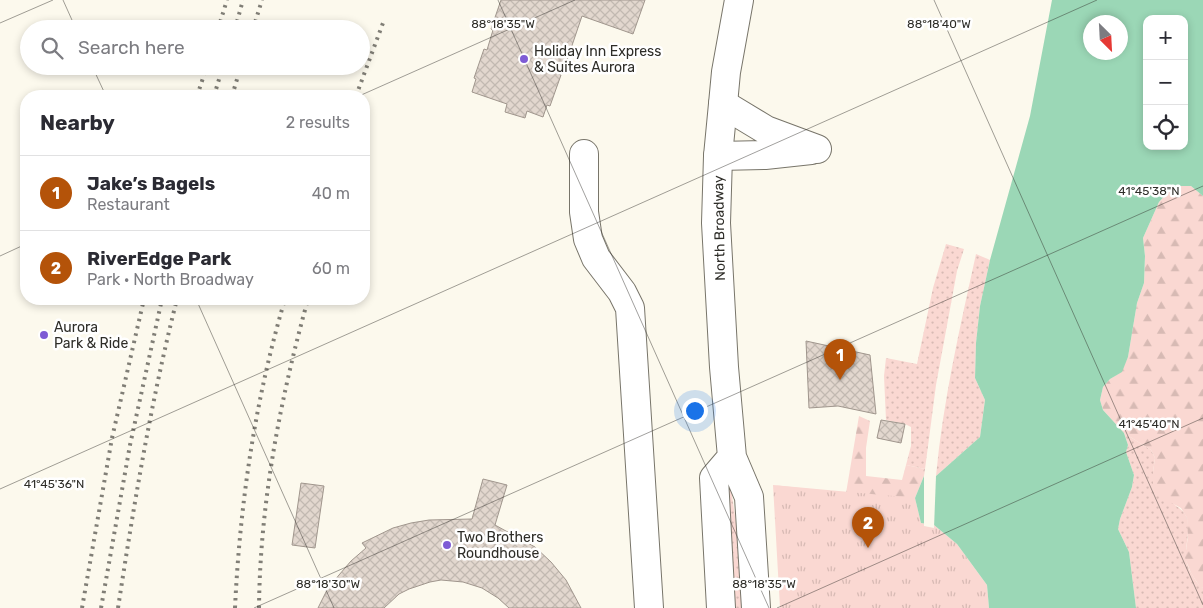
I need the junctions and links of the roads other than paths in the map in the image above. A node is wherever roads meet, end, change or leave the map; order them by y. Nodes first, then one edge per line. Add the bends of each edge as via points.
1 (740, 0) edge
2 (722, 104) junction
3 (584, 154) dead end
4 (718, 156) junction
5 (732, 457) junction
6 (649, 608) edge
7 (721, 608) edge
8 (756, 608) edge

1 - 2 main road, North Broadway
2 - 4 main road, North Broadway
2 - 4 main road via 766,130 817,149
3 - 6 main road via 584,212 588,239 596,258 630,308
4 - 5 main road, North Broadway via 716,223
5 - 7 main road via 714,478
5 - 8 main road, North Broadway via 749,497

